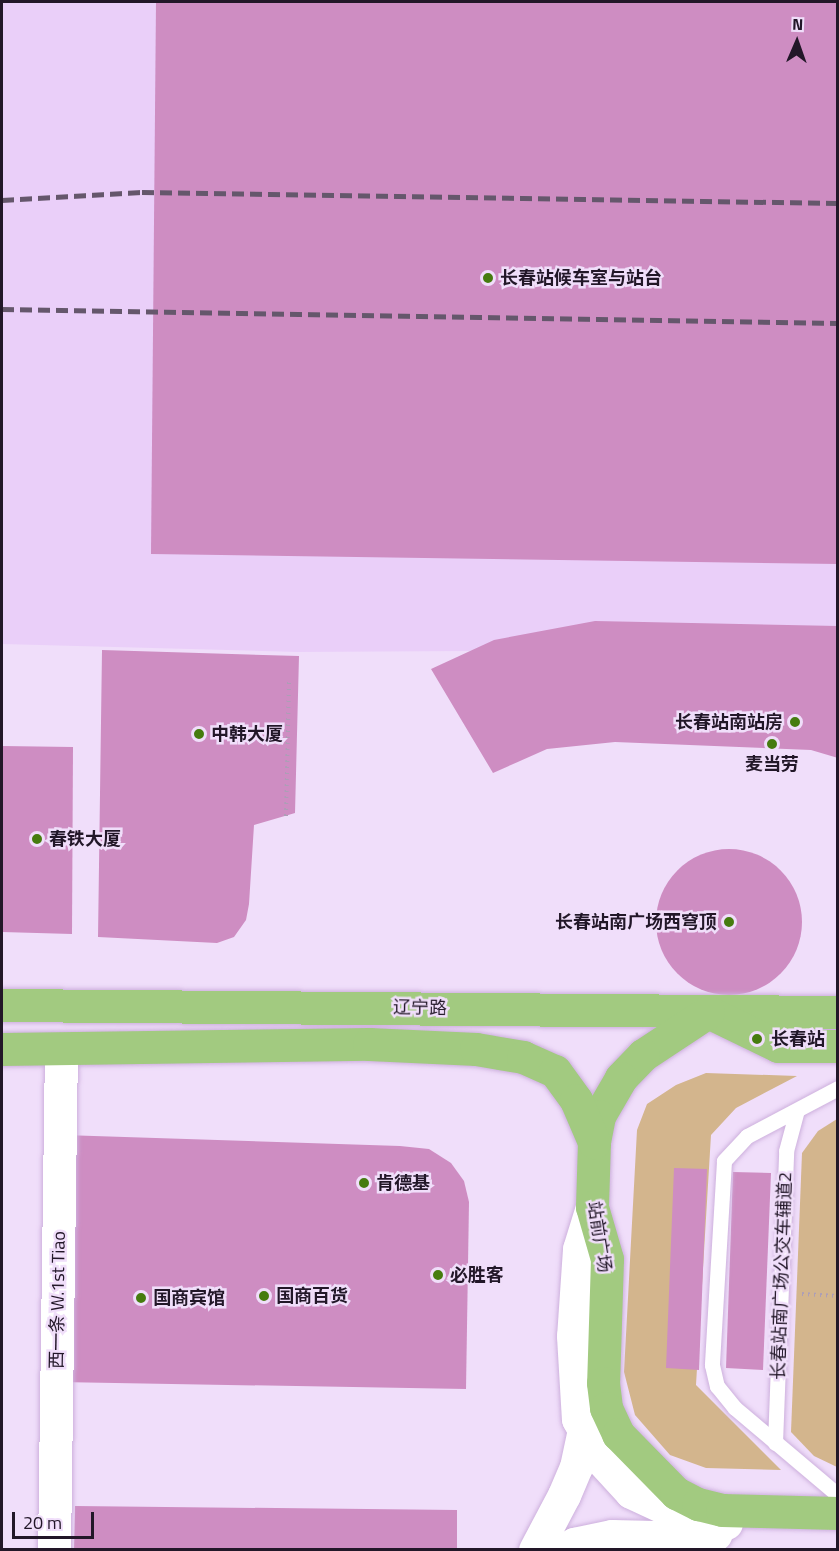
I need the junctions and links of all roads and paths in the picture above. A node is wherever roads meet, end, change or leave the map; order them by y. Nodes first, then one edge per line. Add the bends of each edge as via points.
1 (289, 682) dead end
2 (286, 816) dead end
3 (2, 1005) edge
4 (708, 1012) junction
5 (837, 1012) edge
6 (837, 1046) edge
7 (2, 1049) edge
8 (61, 1050) junction
9 (837, 1088) edge
10 (797, 1110) junction
11 (594, 1142) junction
12 (592, 1207) junction
13 (585, 1430) junction
14 (776, 1443) junction
15 (837, 1496) edge
16 (837, 1513) edge
17 (837, 1520) edge
18 (752, 1524) junction
19 (54, 1550) edge
20 (535, 1550) edge
21 (564, 1550) edge

1 - 2 path
3 - 4 main road, 辽宁路
4 - 5 main road, 辽宁路
4 - 6 main road via 778,1046
4 - 11 main road, 站前广场 via 643,1055 621,1078 599,1116
7 - 8 main road
8 - 11 main road via 369,1044 476,1049 523,1057 555,1071 576,1100
8 - 19 main road, 西一条 W.1st Tiao
9 - 10 lane
10 - 14 lane, 长春站南广场公交车辅道2 via 786,1151
10 - 14 lane via 747,1136 724,1161 712,1365 717,1386 735,1408
11 - 12 main road, 站前广场
12 - 13 main road via 579,1250 573,1336 578,1419
12 - 16 main road, 站前广场 via 606,1259 603,1383 606,1408 618,1434 676,1493 698,1504 722,1510
13 - 18 main road via 599,1457 632,1492 676,1514 721,1523
13 - 20 main road via 576,1467
14 - 15 lane
17 - 18 main road via 816,1526
18 - 21 main road via 698,1538 612,1536

